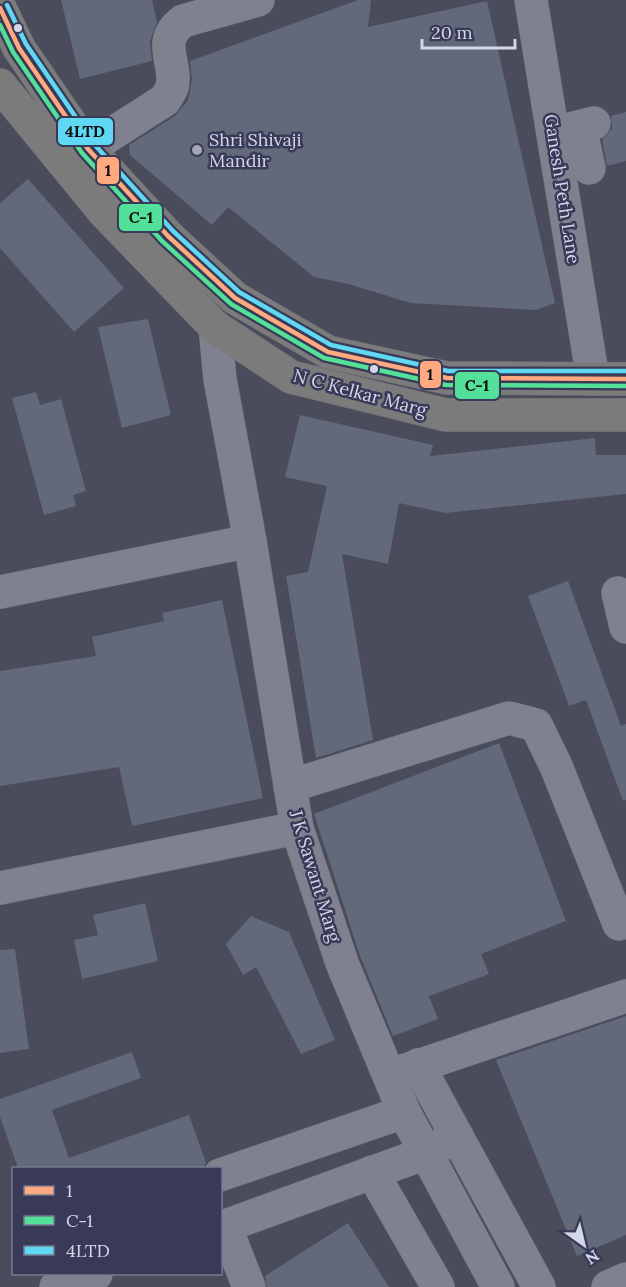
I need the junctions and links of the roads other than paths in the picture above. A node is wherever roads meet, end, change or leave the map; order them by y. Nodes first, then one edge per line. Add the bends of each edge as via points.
1 (258, 0) edge
2 (531, 0) edge
3 (0, 8) edge
4 (0, 85) edge
5 (88, 149) junction
6 (215, 327) junction
7 (593, 379) junction
8 (626, 379) edge
9 (626, 416) edge
10 (250, 541) junction
11 (0, 592) edge
12 (618, 594) dead end
13 (626, 627) edge
14 (290, 786) junction
15 (297, 828) junction
16 (0, 888) edge
17 (619, 924) dead end
18 (626, 996) edge
19 (403, 1070) junction
20 (404, 1112) junction
21 (457, 1136) junction
22 (426, 1153) junction
23 (372, 1172) junction
24 (222, 1174) edge
25 (482, 1183) junction
26 (451, 1199) junction
27 (223, 1227) edge
28 (491, 1274) edge
29 (93, 1275) edge
30 (626, 1279) edge
31 (56, 1287) edge
32 (249, 1287) edge
33 (438, 1287) edge
34 (538, 1287) edge
35 (608, 1287) edge

1 - 5 street via 183,21 173,28 169,39 172,87 165,100
2 - 7 street, Ganesh Peth Lane via 573,145
3 - 5 main road, N C Kelkar Marg via 19,48
4 - 6 main road, N C Kelkar Marg via 104,212
5 - 7 main road, N C Kelkar Marg via 168,236 235,298 328,352 447,378
6 - 9 main road, N C Kelkar Marg via 291,377 446,415
6 - 10 street, J K Sawant Marg via 220,379
7 - 8 main road, N C Kelkar Marg
10 - 11 street
10 - 14 street, J K Sawant Marg
12 - 13 street
14 - 15 street, J K Sawant Marg
14 - 17 street via 508,718 536,725 556,765
15 - 16 street
15 - 19 street, J K Sawant Marg via 342,963
18 - 19 street
19 - 20 street, J K Sawant Marg
19 - 21 street
20 - 22 street, J K Sawant Marg
20 - 24 street
21 - 22 street
21 - 25 street
22 - 23 street
22 - 26 street, J K Sawant Marg
23 - 27 street
23 - 33 street
25 - 26 street
25 - 34 street
26 - 28 street, J K Sawant Marg
27 - 32 street
28 - 33 street
29 - 31 street
30 - 35 street

